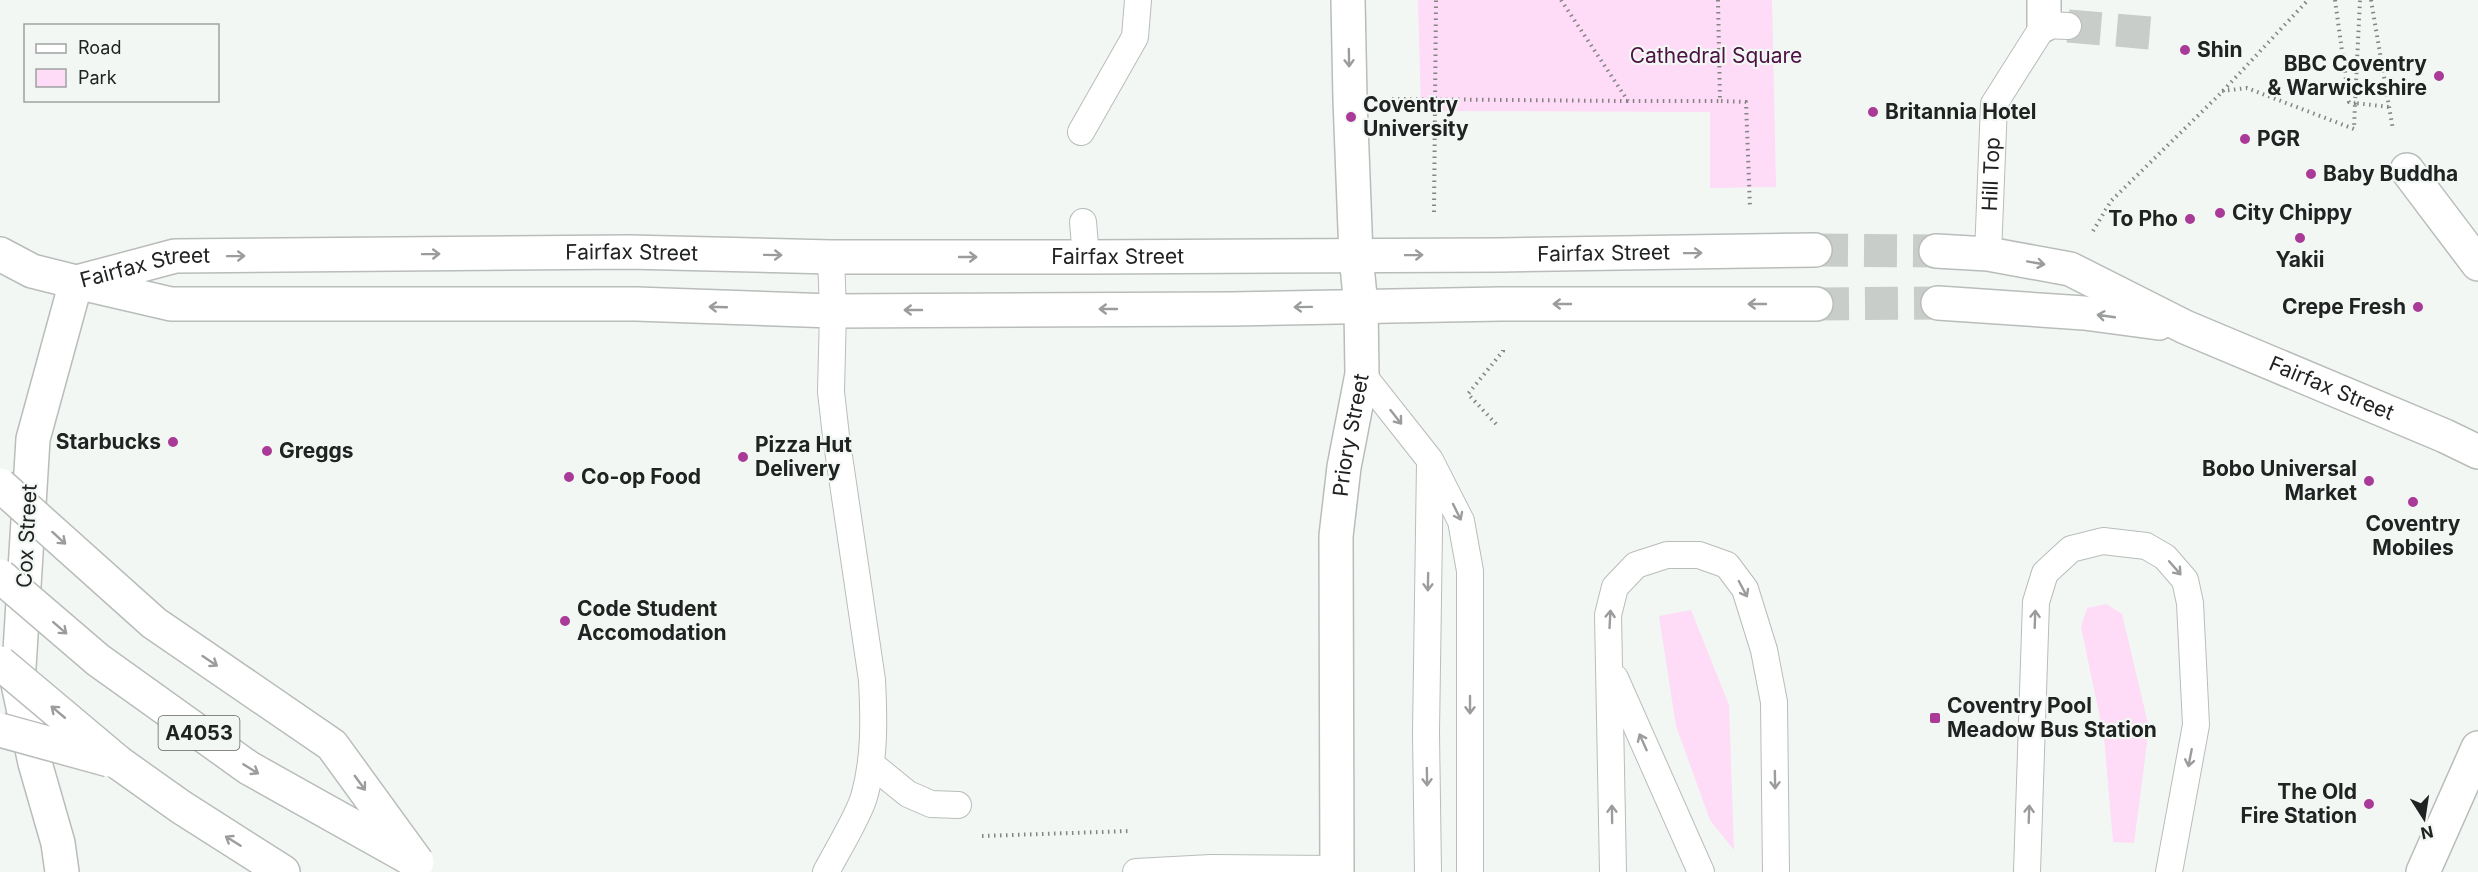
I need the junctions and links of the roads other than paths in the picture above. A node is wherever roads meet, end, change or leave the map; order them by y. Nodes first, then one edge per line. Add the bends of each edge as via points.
1 (1138, 0) edge
2 (1348, 0) edge
3 (2052, 17) edge
4 (1081, 132) dead end
5 (2407, 170) road end
6 (1083, 222) dead end
7 (1815, 250) tunnel mouth
8 (1936, 252) tunnel mouth
9 (0, 254) edge
10 (1988, 254) junction
11 (1356, 256) junction
12 (831, 257) junction
13 (1086, 257) junction
14 (2478, 264) edge
15 (76, 282) junction
16 (1938, 303) tunnel mouth
17 (1816, 304) tunnel mouth
18 (1361, 306) junction
19 (833, 311) junction
20 (2185, 327) junction
21 (1362, 375) junction
22 (2478, 452) edge
23 (1430, 460) junction
24 (0, 485) edge
25 (0, 576) edge
26 (0, 663) edge
27 (1611, 669) junction
28 (0, 730) edge
29 (2478, 748) edge
30 (119, 763) junction
31 (871, 764) junction
32 (958, 805) dead end
33 (425, 867) edge
34 (1337, 870) edge
35 (62, 872) edge
36 (283, 872) edge
37 (826, 872) edge
38 (1136, 872) edge
39 (1428, 872) edge
40 (1470, 872) edge
41 (1613, 872) edge
42 (1701, 872) edge
43 (1776, 872) edge
44 (2027, 872) edge
45 (2169, 872) edge
46 (2423, 872) edge

1 - 4 lane via 1134,37
2 -> 11 main road, Priory Street
3 - 10 lane, Hill Top via 1994,104
5 - 14 main road
6 - 13 lane
11 -> 7 main road, Fairfax Street
8 - 10 main road, Fairfax Street
9 - 15 main road via 32,271
10 -> 20 main road, Fairfax Street via 2070,269
11 - 13 main road, Fairfax Street
11 - 18 main road, Priory Street
12 -> 13 main road, Fairfax Street
15 -> 12 main road, Fairfax Street via 175,256 629,252
12 - 19 lane
19 -> 15 main road, Fairfax Street via 636,304 171,304
15 - 35 main road, Cox Street via 33,439 18,684
20 -> 16 main road, Fairfax Street via 2084,313
17 -> 18 main road, Fairfax Street
18 -> 19 main road, Fairfax Street
18 - 21 main road, Priory Street
19 - 31 lane via 831,392 872,680
20 - 22 main road, Fairfax Street
21 -> 23 lane
21 - 34 main road, Priory Street via 1344,467 1336,536
23 -> 39 lane
23 -> 40 lane via 1461,521 1470,571
24 -> 33 main road, bridge via 154,623 332,745
25 -> 33 main road, A4053, bridge via 98,660 249,768
30 -> 26 main road, bridge
41 -> 27 lane
42 -> 27 lane
27 -> 43 lane via 1608,615 1615,587 1636,565 1667,555 1699,555 1727,565 1745,590 1764,650 1774,702
28 - 30 main road, bridge
29 - 46 main road
36 -> 30 main road
31 - 32 lane via 908,794 932,804
31 - 37 lane via 864,799
34 - 38 lane via 1211,868
44 -> 45 lane via 2036,602 2045,573 2071,549 2103,541 2146,546 2165,557 2185,580 2190,603 2196,725

